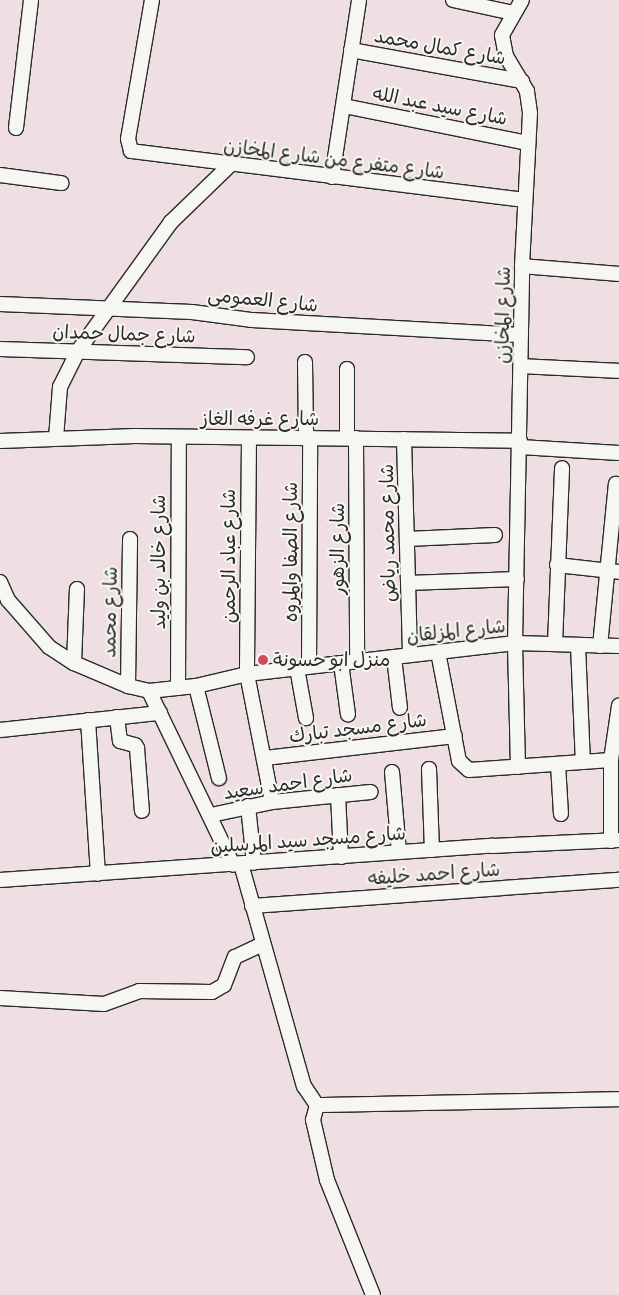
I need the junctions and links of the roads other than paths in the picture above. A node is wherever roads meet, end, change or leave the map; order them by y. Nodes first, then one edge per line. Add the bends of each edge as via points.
1 (31, 0) edge
2 (152, 0) edge
3 (359, 0) edge
4 (454, 0) edge
5 (522, 0) edge
6 (513, 13) junction
7 (352, 50) junction
8 (522, 81) junction
9 (344, 106) junction
10 (16, 128) dead end
11 (528, 143) junction
12 (230, 165) junction
13 (0, 175) edge
14 (332, 177) junction
15 (60, 183) dead end
16 (524, 200) junction
17 (522, 266) junction
18 (619, 274) edge
19 (0, 304) edge
20 (111, 308) junction
21 (521, 335) junction
22 (0, 349) edge
23 (78, 352) junction
24 (247, 357) dead end
25 (305, 362) dead end
26 (521, 366) junction
27 (346, 369) dead end
28 (619, 371) edge
29 (179, 437) junction
30 (308, 437) junction
31 (56, 438) junction
32 (249, 438) junction
33 (351, 438) junction
34 (404, 439) junction
35 (0, 442) edge
36 (520, 444) junction
37 (619, 454) edge
38 (562, 468) dead end
39 (617, 490) edge
40 (495, 535) dead end
41 (130, 539) dead end
42 (407, 540) junction
43 (557, 565) junction
44 (613, 571) edge
45 (517, 579) junction
46 (0, 582) edge
47 (408, 583) junction
48 (77, 589) dead end
49 (515, 643) junction
50 (555, 644) junction
51 (578, 645) junction
52 (600, 646) junction
53 (619, 646) edge
54 (438, 652) junction
55 (410, 655) junction
56 (394, 657) junction
57 (356, 661) junction
58 (74, 663) junction
59 (341, 663) junction
60 (303, 667) junction
61 (247, 674) junction
62 (128, 686) junction
63 (196, 686) junction
64 (178, 688) junction
65 (149, 691) junction
66 (400, 708) dead end
67 (160, 712) junction
68 (618, 713) edge
69 (348, 714) dead end
70 (116, 717) junction
71 (306, 718) dead end
72 (88, 720) junction
73 (0, 730) edge
74 (455, 736) junction
75 (264, 758) junction
76 (611, 760) junction
77 (583, 762) junction
78 (558, 764) junction
79 (518, 767) junction
80 (429, 769) dead end
81 (392, 772) dead end
82 (219, 778) dead end
83 (615, 785) edge
84 (370, 792) dead end
85 (338, 795) junction
86 (272, 802) junction
87 (248, 806) junction
88 (142, 811) dead end
89 (212, 814) junction
90 (561, 814) dead end
91 (615, 841) edge
92 (432, 850) junction
93 (398, 852) junction
94 (341, 856) junction
95 (243, 864) junction
96 (98, 874) junction
97 (0, 880) edge
98 (619, 880) edge
99 (252, 906) junction
100 (263, 944) junction
101 (0, 998) edge
102 (619, 1099) edge
103 (317, 1105) junction
104 (373, 1295) edge

1 - 10 street
2 - 12 street, شارع متفرع من شارع المخازن via 128,139 131,151
3 - 7 street
4 - 6 street
5 - 6 street, شارع المخازن
6 - 8 street, شارع المخازن via 502,35 503,46
7 - 8 street, شارع كمال محمد
7 - 9 street
8 - 11 street, شارع المخازن via 530,102
9 - 11 street, شارع سيد عبد الله
9 - 14 street
11 - 16 street, شارع المخازن
12 - 14 street, شارع متفرع من شارع المخازن
12 - 20 street via 171,222
13 - 15 street
14 - 16 street, شارع متفرع من شارع المخازن
16 - 17 street, شارع المخازن
17 - 18 street
17 - 21 street, شارع المخازن
19 - 20 street, شارع العمومى
20 - 21 street, شارع العمومى via 192,312 259,321
20 - 23 street
21 - 26 street, شارع المخازن
22 - 23 street, شارع جمال حمدان
23 - 24 street, شارع جمال حمدان
23 - 31 street via 60,387
25 - 30 street, شارع الصفا والمروه
26 - 28 street
26 - 36 street, شارع المخازن
27 - 33 street, شارع الزهور
29 - 31 street, شارع غرفه الغاز
29 - 32 street, شارع غرفه الغاز
29 - 64 street, شارع خالد بن وليد
30 - 32 street, شارع غرفه الغاز
30 - 33 street, شارع غرفه الغاز
30 - 60 street, شارع الصفا والمروه
31 - 35 street, شارع غرفه الغاز
32 - 61 street, شارع عباد الرحمن
33 - 34 street, شارع غرفه الغاز
33 - 57 street, شارع الزهور
34 - 36 street, شارع غرفه الغاز
34 - 42 street, شارع محمد رياض
36 - 37 street, شارع غرفه الغاز
36 - 45 street, شارع المخازن
38 - 43 street
39 - 44 street
40 - 42 street
41 - 62 street, شارع محمد
42 - 47 street, شارع محمد رياض
43 - 44 street
43 - 50 street
44 - 52 street
45 - 47 street
45 - 49 street, شارع المخازن
46 - 58 street, شارع المزلقان via 8,600 35,633
47 - 55 street, شارع محمد رياض
48 - 58 street
49 - 50 street, شارع المزلقان
49 - 54 street, شارع المزلقان
49 - 79 street, شارع المخازن
50 - 51 street, شارع المزلقان
51 - 52 street, شارع المزلقان
51 - 77 street
52 - 53 street, شارع المزلقان
54 - 55 street, شارع المزلقان
54 - 74 street
55 - 56 street, شارع المزلقان
56 - 57 street, شارع المزلقان
56 - 66 street
57 - 59 street, شارع المزلقان
58 - 62 street, شارع المزلقان
59 - 60 street, شارع المزلقان
59 - 69 street
60 - 61 street, شارع المزلقان
60 - 71 street, شارع الصفا والمروه
61 - 63 street, شارع المزلقان
61 - 75 street, شارع عباد الرحمن
62 - 65 street, شارع المزلقان
63 - 64 street, شارع المزلقان
63 - 82 street
64 - 65 street, شارع المزلقان
65 - 67 street
67 - 70 street
67 - 89 street
68 - 76 street
70 - 72 street
70 - 88 street via 120,741 137,748
72 - 73 street
72 - 96 street
74 - 75 street, شارع مسجد تبارك
74 - 79 street via 464,766 476,771
75 - 86 street, شارع عباد الرحمن
76 - 77 street
76 - 83 street
77 - 78 street
78 - 79 street
78 - 90 street
80 - 92 street
81 - 93 street
83 - 91 street
84 - 85 street, شارع احمد سعيد
85 - 86 street, شارع احمد سعيد
85 - 94 street
86 - 87 street, شارع احمد سعيد
87 - 89 street, شارع احمد سعيد
87 - 95 street
89 - 95 street
91 - 92 street, شارع مسجد سيد المرسلين
92 - 93 street, شارع مسجد سيد المرسلين
93 - 94 street, شارع مسجد سيد المرسلين
94 - 95 street, شارع مسجد سيد المرسلين
95 - 96 street, شارع مسجد سيد المرسلين
95 - 99 street
96 - 97 street, شارع مسجد سيد المرسلين
98 - 99 street, شارع احمد خليفه
99 - 100 street
100 - 101 street via 234,957 224,985 212,992 139,991 104,1004
100 - 103 street via 304,1086
102 - 103 street
103 - 104 street via 313,1120 327,1180

